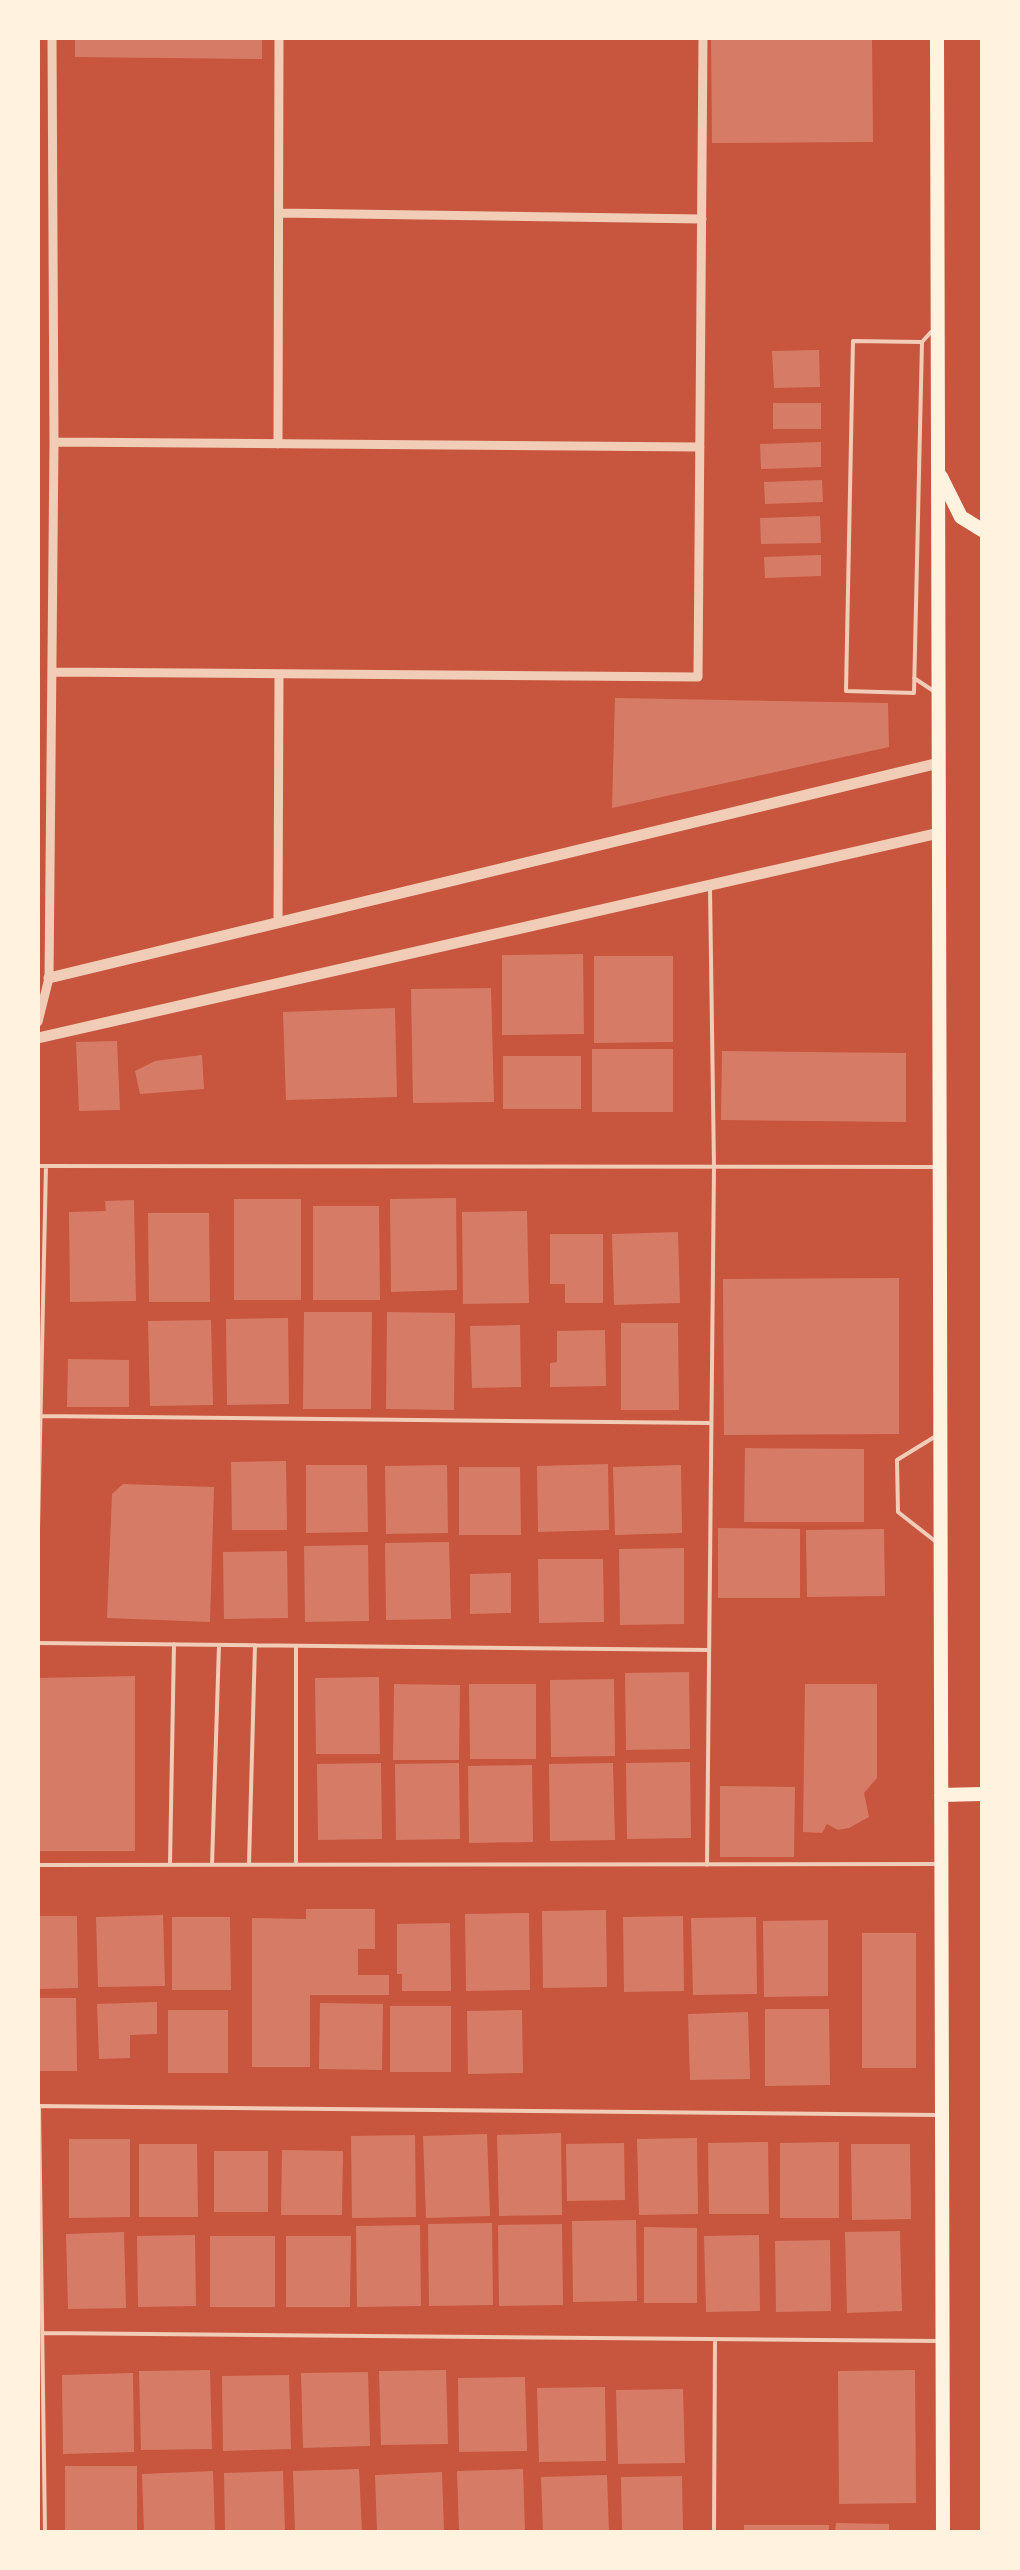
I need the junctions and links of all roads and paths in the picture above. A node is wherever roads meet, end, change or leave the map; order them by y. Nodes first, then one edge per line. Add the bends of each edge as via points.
1 (52, 38) edge
2 (279, 38) edge
3 (703, 38) edge
4 (937, 38) edge
5 (279, 213) junction
6 (702, 219) junction
7 (938, 325) junction
8 (922, 342) junction
9 (54, 442) junction
10 (278, 444) junction
11 (700, 447) junction
12 (938, 472) junction
13 (982, 530) edge
14 (52, 672) junction
15 (280, 674) junction
16 (914, 678) junction
17 (939, 695) junction
18 (939, 763) junction
19 (940, 833) junction
20 (710, 886) junction
21 (278, 923) junction
22 (43, 979) edge
23 (38, 1022) edge
24 (38, 1038) edge
25 (38, 1166) edge
26 (46, 1166) junction
27 (714, 1167) junction
28 (940, 1167) junction
29 (40, 1416) edge
30 (711, 1423) junction
31 (940, 1434) junction
32 (38, 1530) edge
33 (941, 1546) junction
34 (38, 1643) edge
35 (174, 1644) junction
36 (219, 1645) junction
37 (255, 1646) junction
38 (296, 1646) junction
39 (709, 1650) junction
40 (982, 1794) edge
41 (941, 1796) junction
42 (38, 1864) edge
43 (170, 1864) junction
44 (249, 1864) junction
45 (296, 1864) junction
46 (706, 1864) junction
47 (941, 1864) junction
48 (212, 1865) junction
49 (38, 2106) edge
50 (941, 2115) junction
51 (43, 2333) junction
52 (715, 2339) junction
53 (941, 2341) junction
54 (45, 2532) edge
55 (714, 2532) edge
56 (943, 2532) edge

1 - 9 street
2 - 5 street
3 - 6 street
4 - 7 main road
5 - 6 street
5 - 10 street
6 - 11 street
7 - 8 lane
7 - 12 main road
8 - 16 lane
8 - 16 lane via 853,340 846,691 914,692
9 - 10 street
9 - 14 street
10 - 11 street
11 - 15 street via 698,677
12 - 13 main road via 961,517
12 - 17 main road
14 - 15 street
14 - 22 street
15 - 21 street
16 - 17 lane
17 - 18 main road
18 - 19 main road
18 - 21 street
19 - 20 street
19 - 28 main road
20 - 24 street
20 - 27 lane
21 - 22 street
22 - 23 street
25 - 26 lane
26 - 27 lane
26 - 29 lane
27 - 28 lane
27 - 30 lane
28 - 31 main road
29 - 30 lane
29 - 32 lane
30 - 39 lane
31 - 33 main road
31 - 33 lane via 897,1460 898,1512
33 - 41 main road
34 - 35 lane
35 - 36 lane
35 - 43 lane
36 - 37 lane
36 - 48 lane
37 - 38 lane
37 - 44 lane
38 - 39 lane
38 - 45 lane
39 - 46 lane
40 - 41 main road
41 - 47 main road
42 - 43 lane
43 - 48 lane
44 - 45 lane
44 - 48 lane
45 - 46 lane
46 - 47 lane
47 - 50 main road
49 - 50 lane
49 - 51 lane
50 - 53 main road
51 - 52 lane
51 - 54 lane
52 - 53 lane
52 - 55 lane
53 - 56 main road

